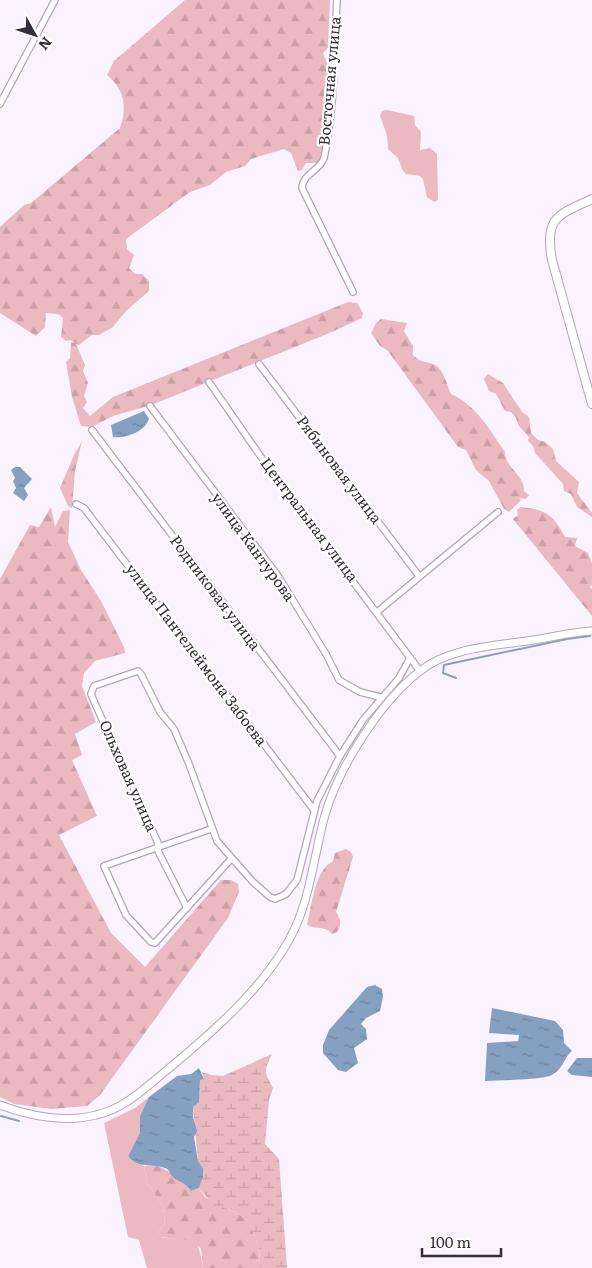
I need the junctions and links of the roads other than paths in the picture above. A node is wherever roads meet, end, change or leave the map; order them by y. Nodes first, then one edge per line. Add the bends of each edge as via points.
1 (56, 0) edge
2 (337, 0) edge
3 (0, 104) edge
4 (592, 199) edge
5 (353, 292) dead end
6 (259, 364) dead end
7 (209, 382) dead end
8 (592, 404) edge
9 (150, 406) dead end
10 (92, 430) dead end
11 (76, 504) dead end
12 (498, 512) dead end
13 (419, 576) junction
14 (377, 612) junction
15 (592, 631) edge
16 (410, 658) junction
17 (420, 671) junction
18 (380, 697) junction
19 (340, 756) junction
20 (314, 810) junction
21 (211, 829) junction
22 (158, 846) junction
23 (231, 858) junction
24 (187, 908) junction
25 (0, 1105) edge

1 - 3 street
2 - 5 street, Восточная улица via 329,121 323,159 305,179 302,188
4 - 8 main road via 558,217 548,238
6 - 13 street, Рябиновая улица
7 - 14 street, Центральная улица via 277,480
9 - 18 street, улица Кантурова via 278,576 339,680 360,692
10 - 19 street, Родниковая улица
11 - 20 street, улица Пантелеймона Забоева via 84,508
12 - 13 street
13 - 14 street
14 - 16 street, Центральная улица
15 - 17 street via 471,651 433,663
16 - 17 street, Центральная улица
16 - 18 street via 399,678
17 - 25 street via 385,707 350,758 326,811 296,925 265,973 229,1016 140,1092 112,1110 67,1118 32,1114
18 - 19 street
19 - 20 street
20 - 23 street via 297,880 286,894 279,898 270,897
21 - 22 street
21 - 22 street, Ольховая улица via 174,729 160,712 138,671 94,686 91,694
21 - 23 street
22 - 24 street, Ольховая улица
22 - 24 street via 104,868 126,915 151,942 155,943
23 - 24 street

